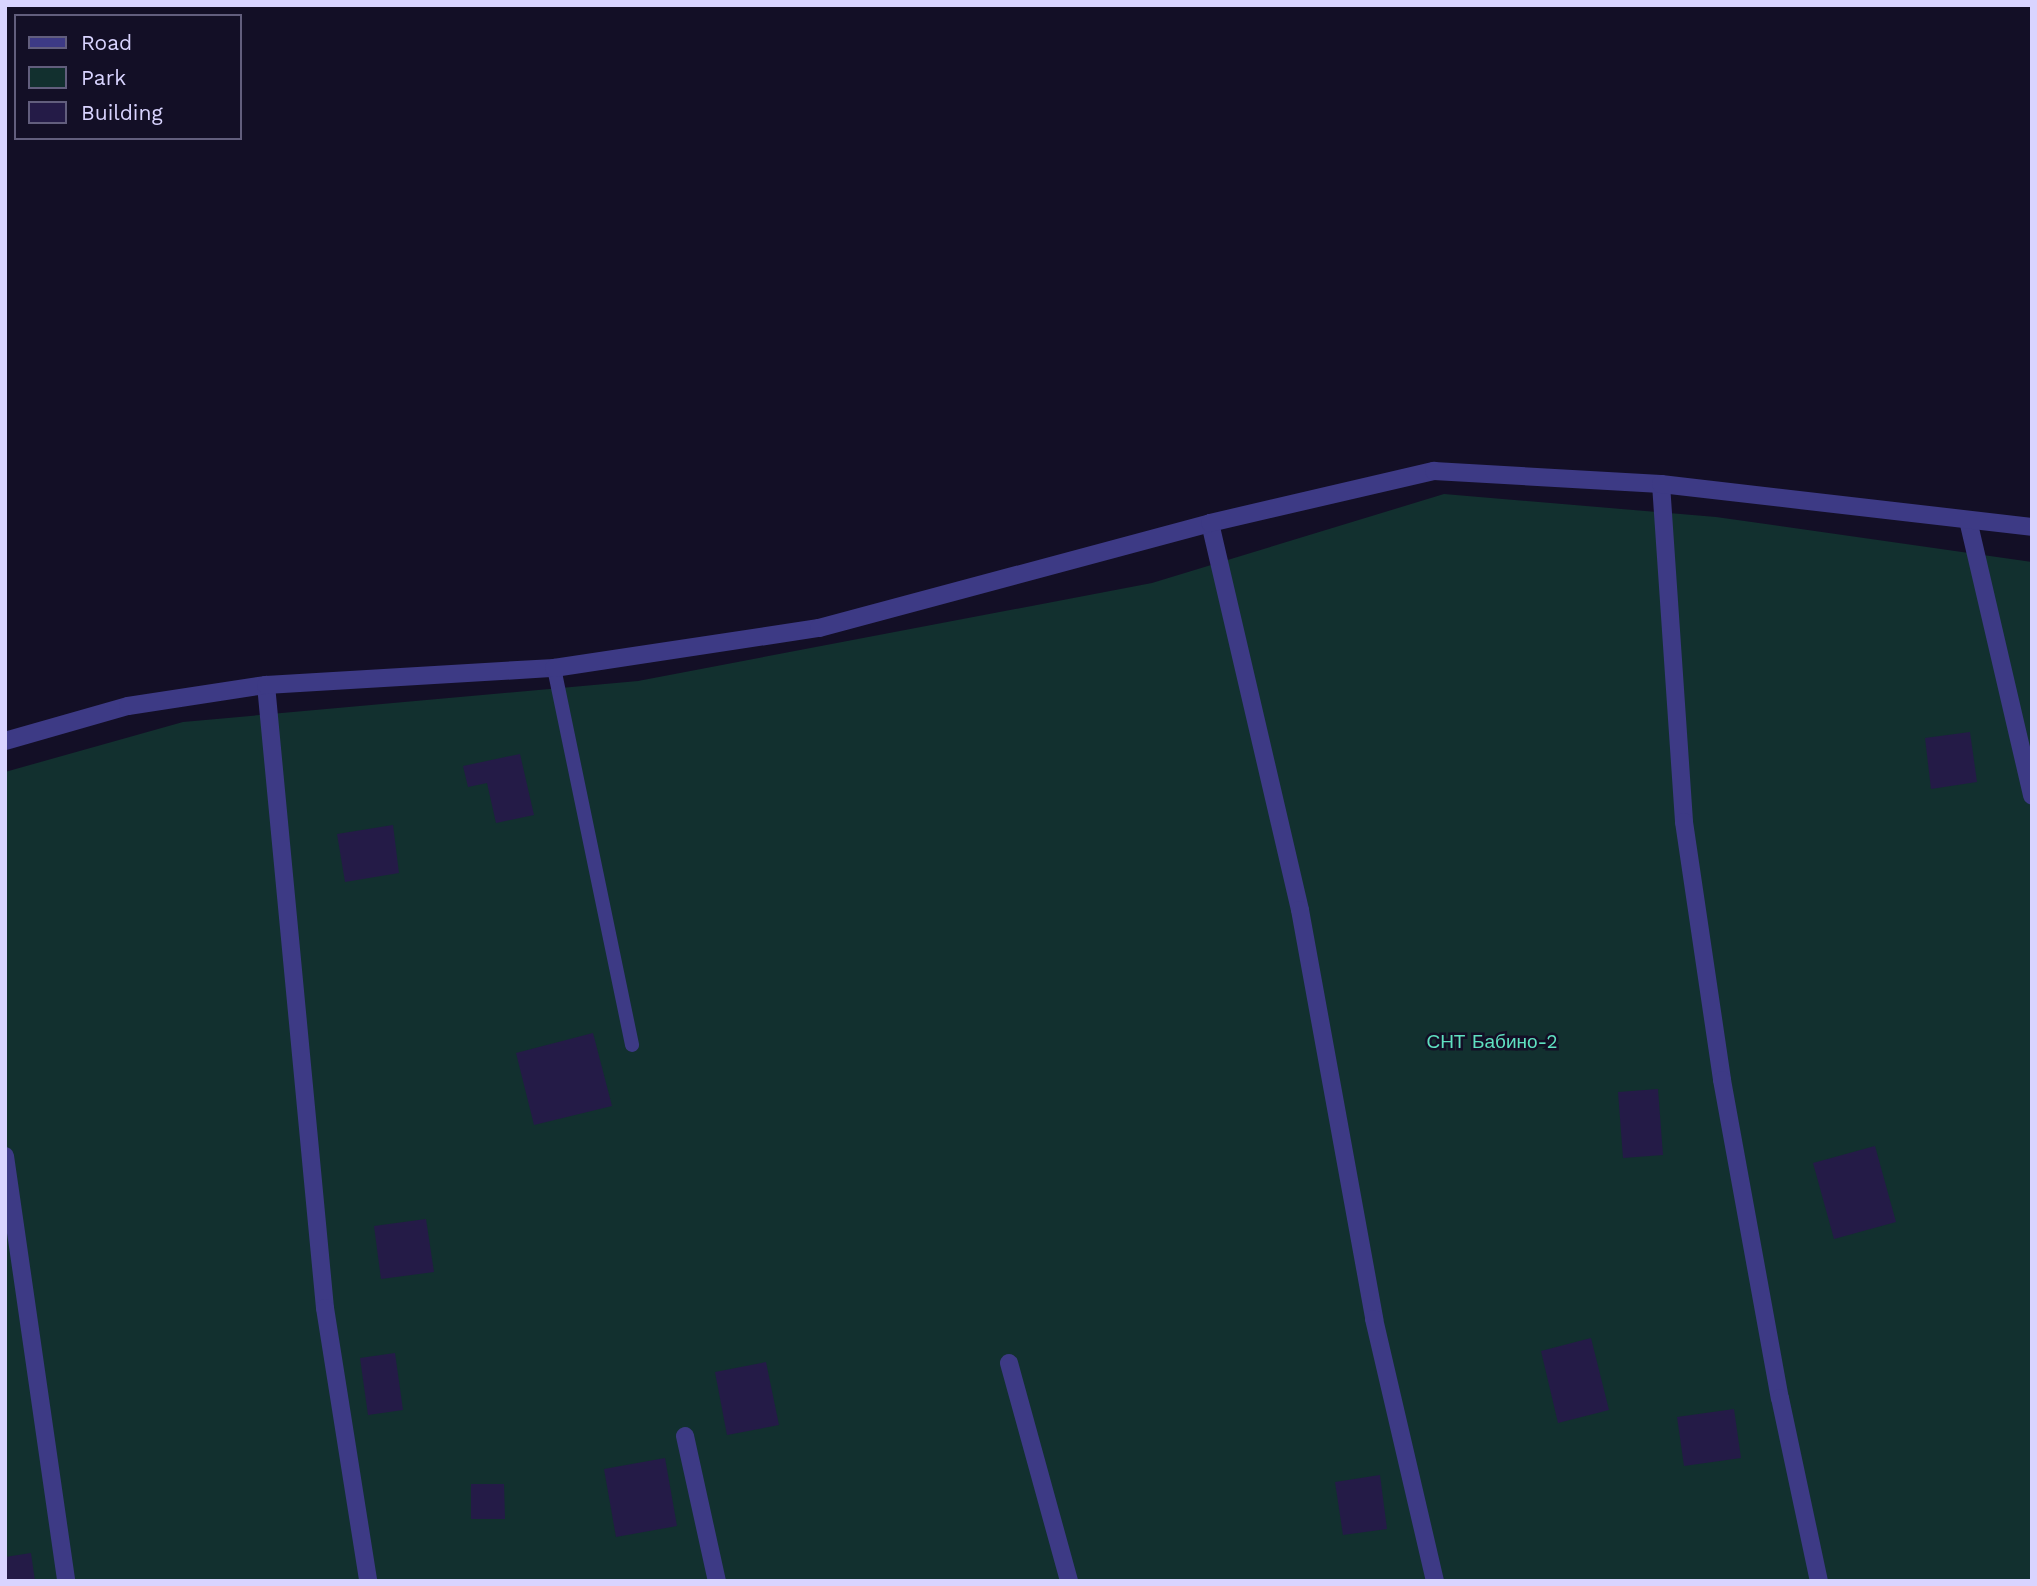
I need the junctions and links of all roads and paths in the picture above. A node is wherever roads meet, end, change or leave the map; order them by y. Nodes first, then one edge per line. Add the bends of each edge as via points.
1 (1661, 484) junction
2 (1968, 520) junction
3 (1210, 523) junction
4 (2032, 527) edge
5 (554, 668) junction
6 (266, 685) junction
7 (5, 740) edge
8 (2032, 796) edge
9 (632, 1045) dead end
10 (5, 1156) edge
11 (1009, 1363) dead end
12 (685, 1436) dead end
13 (66, 1581) edge
14 (368, 1581) edge
15 (717, 1581) edge
16 (1069, 1581) edge
17 (1435, 1581) edge
18 (1819, 1581) edge

1 - 2 street
1 - 3 street via 1434,471
1 - 18 street via 1686,836 1721,1080
2 - 4 street
2 - 8 street
3 - 5 street via 818,628
3 - 17 street via 1300,910 1374,1319
5 - 6 street
5 - 9 lane
6 - 7 street via 128,706
6 - 14 street via 325,1308
10 - 13 street
11 - 16 street
12 - 15 street

